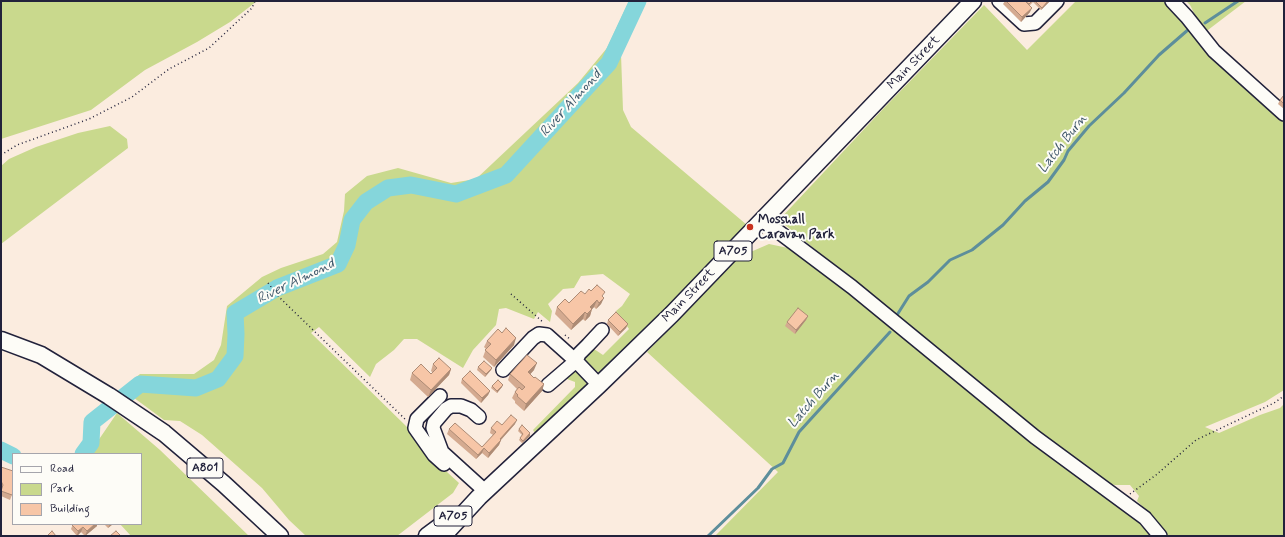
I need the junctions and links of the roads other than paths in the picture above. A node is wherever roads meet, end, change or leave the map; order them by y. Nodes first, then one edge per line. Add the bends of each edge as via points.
1 (973, 1) edge
2 (999, 1) edge
3 (1058, 1) edge
4 (1172, 1) edge
5 (1284, 114) edge
6 (763, 220) junction
7 (602, 330) dead end
8 (1, 340) edge
9 (576, 361) junction
10 (503, 370) dead end
11 (548, 385) dead end
12 (600, 385) junction
13 (440, 396) dead end
14 (480, 415) dead end
15 (482, 494) junction
16 (280, 536) edge
17 (427, 536) edge
18 (444, 536) edge
19 (1160, 536) edge

1 - 6 main road, Main Street / A705
2 - 3 lane via 1024,24 1035,23
4 - 5 lane via 1214,51
6 - 12 main road, Main Street / A705
6 - 19 lane via 852,287 1035,437 1145,518
7 - 9 lane via 579,354
8 - 16 main road, A801 via 41,355 124,405 164,433
9 - 10 lane via 546,335 539,334
9 - 11 lane
9 - 12 lane
12 - 15 main road, Main Street / A705
13 - 15 lane via 417,419 415,428 434,455
14 - 15 lane via 461,406 451,406 434,423 433,428 442,452
15 - 17 main road, Main Street / A705
15 - 18 main road, Main Street / A705

